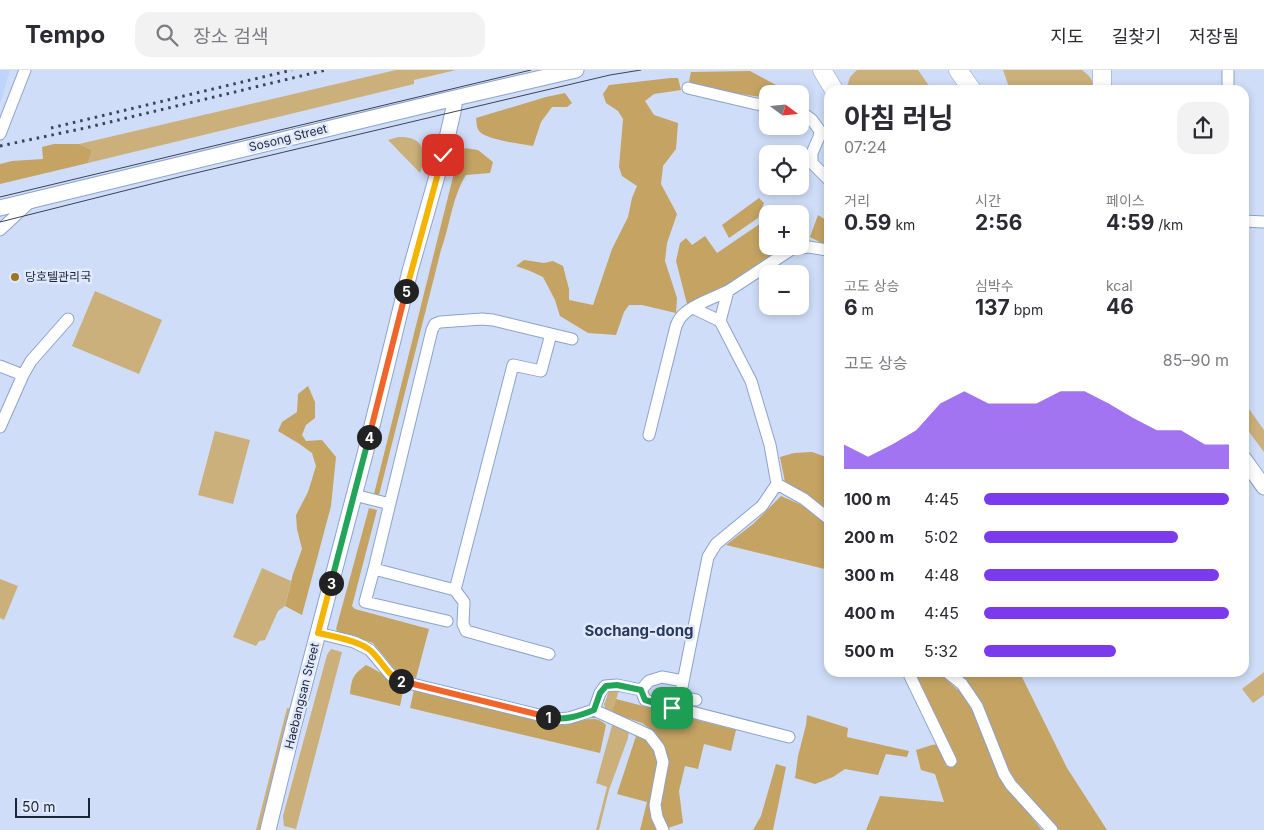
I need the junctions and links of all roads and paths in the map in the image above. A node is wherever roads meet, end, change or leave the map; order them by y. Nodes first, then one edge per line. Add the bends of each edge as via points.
1 (25, 70) edge
2 (576, 70) edge
3 (822, 70) edge
4 (1102, 70) edge
5 (1228, 70) edge
6 (831, 85) edge
7 (1102, 85) edge
8 (1228, 85) edge
9 (688, 88) dead end
10 (455, 98) junction
11 (759, 104) edge
12 (809, 118) edge
13 (0, 134) edge
14 (824, 175) edge
15 (50, 195) junction
16 (0, 208) edge
17 (1249, 221) edge
18 (1264, 222) edge
19 (0, 230) edge
20 (824, 251) edge
21 (728, 291) junction
22 (693, 308) junction
23 (68, 319) dead end
24 (720, 321) junction
25 (550, 334) junction
26 (572, 339) dead end
27 (0, 366) edge
28 (23, 375) junction
29 (0, 427) edge
30 (649, 435) dead end
31 (1249, 466) edge
32 (777, 484) junction
33 (1264, 487) edge
34 (354, 495) junction
35 (390, 504) junction
36 (824, 515) edge
37 (374, 569) junction
38 (455, 590) junction
39 (446, 621) dead end
40 (318, 633) junction
41 (549, 654) dead end
42 (910, 677) edge
43 (953, 677) edge
44 (683, 681) junction
45 (641, 690) junction
46 (696, 700) dead end
47 (594, 710) junction
48 (789, 737) dead end
49 (952, 761) dead end
50 (268, 830) edge
51 (663, 830) edge
52 (1052, 830) edge

1 - 13 street
2 - 10 main road, Sosong Street
3 - 6 highway
4 - 7 highway
5 - 8 street
9 - 11 street
10 - 15 main road, Sosong Street
10 - 34 main road, Haebangsan Street
12 - 14 street via 820,131 812,163
15 - 16 main road, Sosong Street
15 - 19 street via 29,204
17 - 18 street
20 - 21 street via 809,247 792,249
21 - 22 street
21 - 24 street
22 - 24 street
22 - 30 street via 676,326
23 - 28 street via 31,361
24 - 32 street via 751,381 770,445
25 - 26 street
25 - 35 street via 488,320 435,324
25 - 38 street via 541,371 513,364
27 - 28 street
28 - 29 street
31 - 33 main road
32 - 36 street
32 - 44 street via 762,506 716,544 708,557
34 - 35 street
34 - 40 main road, Haebangsan Street
35 - 37 street
37 - 38 street
37 - 39 street via 365,602
38 - 41 street via 464,602 463,624 466,631
40 - 47 street via 354,642 370,650 390,674 404,682 555,719
40 - 50 main road, Haebangsan Street
42 - 49 street
43 - 52 street via 977,706 1011,785
44 - 45 street via 662,677 649,681
44 - 46 street via 680,696
45 - 47 street via 606,686
45 - 48 street via 645,700
47 - 51 street via 650,736 659,748 663,762 655,804

